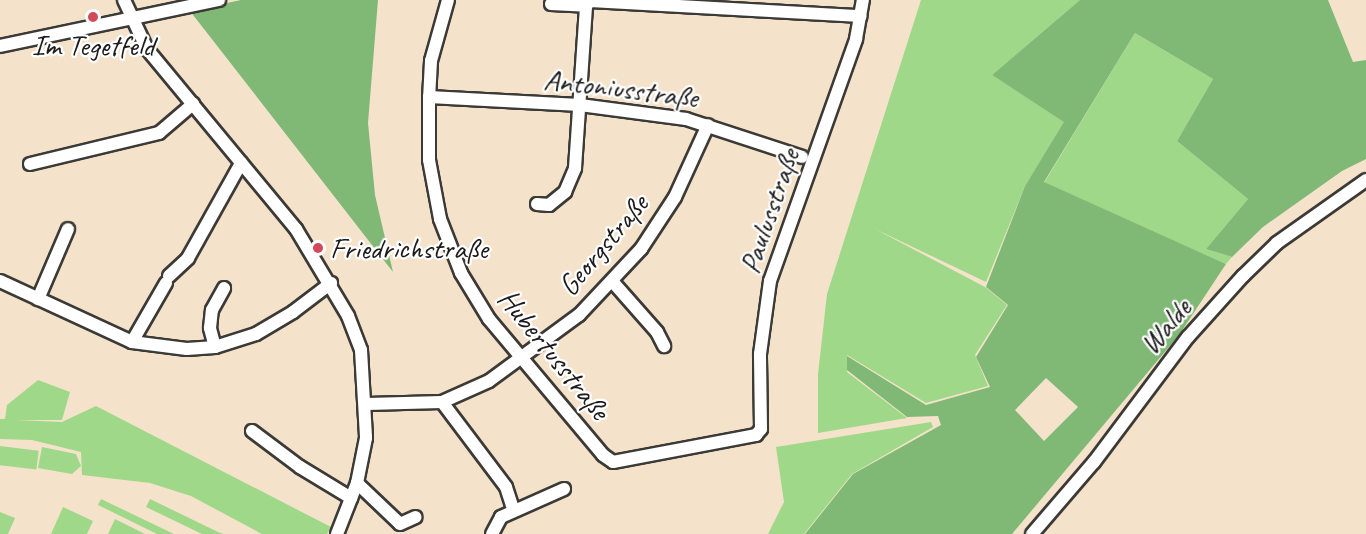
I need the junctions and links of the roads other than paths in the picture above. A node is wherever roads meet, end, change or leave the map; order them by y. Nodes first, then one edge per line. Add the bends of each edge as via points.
1 (124, 0) edge
2 (219, 0) edge
3 (448, 0) edge
4 (863, 0) edge
5 (551, 4) dead end
6 (586, 6) junction
7 (861, 16) junction
8 (130, 19) junction
9 (0, 46) edge
10 (429, 97) junction
11 (193, 104) junction
12 (580, 105) junction
13 (708, 125) junction
14 (809, 155) junction
15 (241, 163) junction
16 (30, 164) dead end
17 (1366, 180) edge
18 (537, 204) dead end
19 (68, 229) dead end
20 (0, 281) edge
21 (612, 281) junction
22 (331, 283) junction
23 (224, 288) dead end
24 (38, 299) junction
25 (132, 342) junction
26 (664, 346) dead end
27 (215, 347) junction
28 (521, 361) junction
29 (442, 402) junction
30 (367, 404) junction
31 (252, 431) dead end
32 (748, 437) joint
33 (357, 483) junction
34 (564, 489) dead end
35 (351, 498) junction
36 (514, 511) junction
37 (416, 517) dead end
38 (338, 531) edge
39 (492, 534) edge
40 (1032, 534) edge

1 - 8 street
2 - 8 street
3 - 10 street, Hubertusstraße via 431,61
4 - 7 street, Paulusstraße
5 - 6 street
6 - 7 street via 590,1
6 - 12 street
7 - 14 street, Paulusstraße via 856,39
8 - 9 street
8 - 11 street via 147,49
10 - 12 street, Antoniusstraße
10 - 28 street, Hubertusstraße via 429,160 440,219 461,273
11 - 15 street
11 - 16 street via 159,133
12 - 13 street, Antoniusstraße
12 - 18 street via 575,168 568,184 549,205
13 - 14 street, Antoniusstraße
13 - 21 street, Georgstraße via 675,197 641,249
14 - 32 street, Paulusstraße via 803,164 810,170 770,281 760,354 761,429
15 - 22 street via 296,229
15 - 25 street via 188,258 167,279
17 - 40 street, Walde via 1277,243 1243,276 1181,346 1094,462
19 - 24 street
20 - 24 street
21 - 26 street via 657,332
21 - 28 street, Georgstraße via 579,315
22 - 27 street via 256,334
22 - 30 street via 361,350
23 - 27 street via 212,310 210,328
24 - 25 street
25 - 27 street via 159,348
28 - 29 street, Georgstraße via 489,381
28 - 32 street, Hubertusstraße via 613,462
29 - 30 street, Georgstraße
29 - 36 street via 506,487
30 - 33 street via 366,438
31 - 35 street
33 - 35 street
33 - 37 street via 400,524
34 - 36 street
35 - 38 street
36 - 39 street via 501,517

